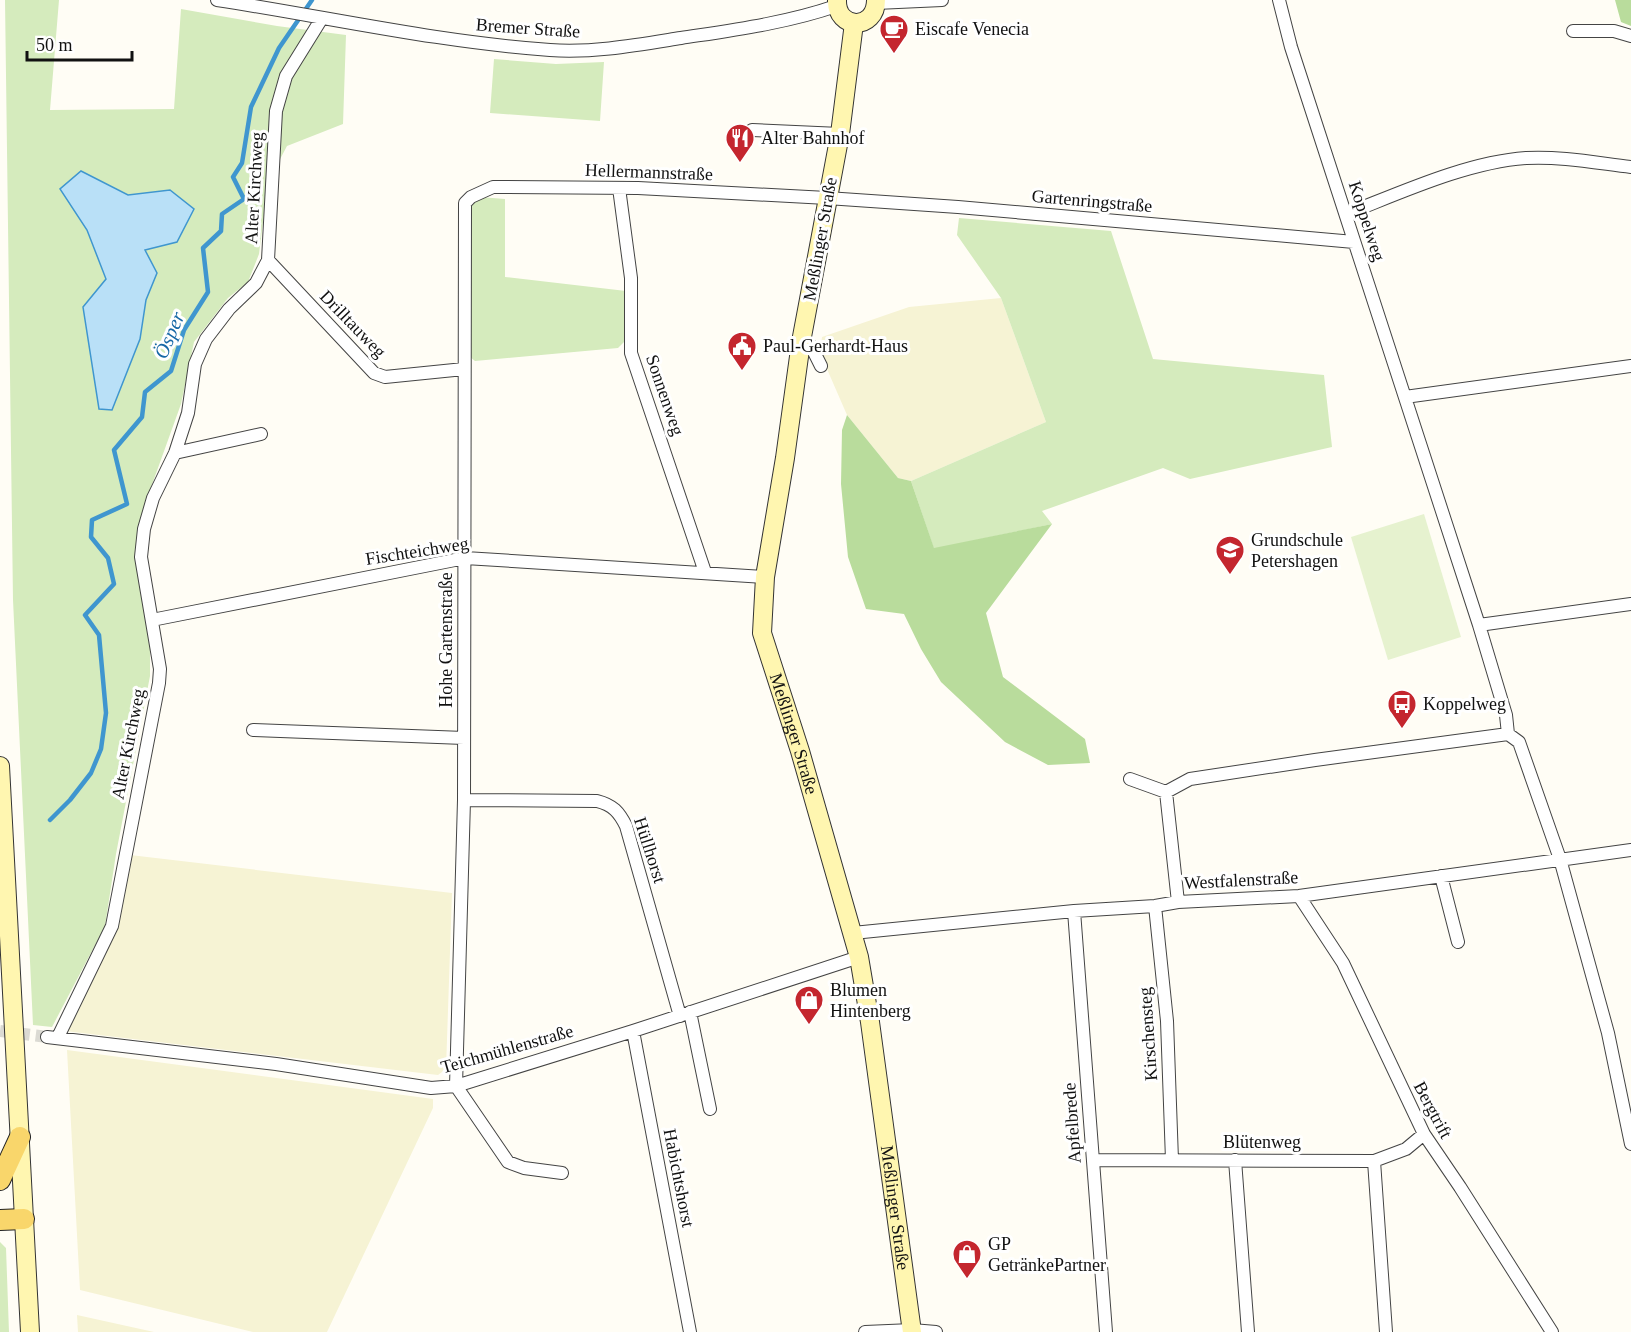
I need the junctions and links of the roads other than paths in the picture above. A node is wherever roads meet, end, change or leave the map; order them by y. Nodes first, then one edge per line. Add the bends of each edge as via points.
1 (217, 0) edge
2 (942, 0) edge
3 (1280, 0) edge
4 (236, 1) edge
5 (876, 1) edge
6 (837, 3) edge
7 (318, 17) junction
8 (854, 23) junction
9 (1573, 31) dead end
10 (1631, 36) edge
11 (752, 130) dead end
12 (840, 134) junction
13 (1631, 167) edge
14 (619, 188) junction
15 (471, 197) joint
16 (827, 198) junction
17 (1346, 214) junction
18 (1354, 242) junction
19 (268, 260) junction
20 (801, 342) junction
21 (821, 366) dead end
22 (1631, 366) edge
23 (464, 369) junction
24 (1405, 397) junction
25 (261, 434) dead end
26 (175, 453) junction
27 (465, 558) junction
28 (705, 572) junction
29 (765, 577) junction
30 (1631, 604) edge
31 (152, 620) junction
32 (1479, 625) junction
33 (253, 730) dead end
34 (1508, 734) junction
35 (464, 738) junction
36 (0, 766) edge
37 (1130, 779) dead end
38 (1166, 792) junction
39 (464, 800) junction
40 (1631, 850) edge
41 (1560, 859) junction
42 (1441, 876) junction
43 (1299, 896) junction
44 (1178, 902) junction
45 (1155, 906) junction
46 (1074, 911) junction
47 (853, 933) junction
48 (1458, 942) dead end
49 (859, 957) junction
50 (685, 1014) junction
51 (633, 1031) junction
52 (52, 1037) joint
53 (456, 1086) junction
54 (710, 1110) dead end
55 (1424, 1134) junction
56 (20, 1137) junction
57 (1631, 1144) edge
58 (1093, 1160) junction
59 (1172, 1160) junction
60 (1235, 1160) junction
61 (1374, 1161) junction
62 (562, 1173) dead end
63 (0, 1180) edge
64 (24, 1219) junction
65 (0, 1220) edge
66 (912, 1331) edge
67 (30, 1332) edge
68 (690, 1332) edge
69 (865, 1332) edge
70 (936, 1332) edge
71 (1107, 1332) edge
72 (1248, 1332) edge
73 (1386, 1332) edge
74 (1552, 1332) edge

1 - 4 street, Bremer Straße
2 - 5 street
3 - 17 street, Koppelweg
4 - 7 street, Bremer Straße
5 - 8 street via 868,19
6 - 7 street, Bremer Straße via 813,14 721,32 586,51 459,42
6 - 8 street via 840,14
7 - 19 street, Alter Kirchweg via 286,76 276,111
8 - 12 street, Meßlinger Straße
9 - 10 street via 1614,30
11 - 12 street
12 - 16 street, Meßlinger Straße
13 - 17 street via 1525,158 1472,168
14 - 15 street, Hellermannstraße via 493,187
14 - 16 street, Hellermannstraße
14 - 28 street, Sonnenweg via 631,278 631,353
15 - 23 street, Hohe Gartenstraße via 465,203
16 - 18 street, Gartenringstraße
16 - 20 street, Meßlinger Straße
17 - 18 street, Koppelweg
18 - 24 street, Koppelweg
19 - 23 street, Drilltauweg via 374,373 385,376
19 - 26 street, Alter Kirchweg via 256,283 206,339 195,364 188,413
20 - 21 street via 811,346
20 - 29 street, Meßlinger Straße
22 - 24 street
23 - 27 street, Hohe Gartenstraße
24 - 32 street, Koppelweg
25 - 26 street
26 - 31 street, Alter Kirchweg via 153,498 144,529 141,557
27 - 28 street, Fischteichweg
27 - 31 street, Fischteichweg
27 - 35 street, Hohe Gartenstraße
28 - 29 street, Fischteichweg
29 - 47 street, Meßlinger Straße via 762,633
30 - 32 street
31 - 52 street, Alter Kirchweg via 159,683 112,926
32 - 34 street, Koppelweg
33 - 35 street
34 - 38 street via 1190,779
34 - 41 street, Koppelweg via 1519,742
35 - 39 street, Hohe Gartenstraße
36 - 56 street
37 - 38 street
38 - 44 street
39 - 50 street, Hüllhorst via 597,801 619,812
39 - 53 street, Hohe Gartenstraße
40 - 41 street, Westfalenstraße
41 - 42 street, Westfalenstraße
41 - 57 street, Koppelweg via 1608,1033
42 - 43 street, Westfalenstraße
42 - 48 street
43 - 44 street, Westfalenstraße
43 - 55 street, Bergtrift via 1342,963
44 - 45 street, Westfalenstraße
45 - 46 street, Westfalenstraße
45 - 59 street, Kirschensteg via 1167,1021
46 - 47 street, Westfalenstraße
46 - 58 street, Apfelbrede
47 - 49 street, Meßlinger Straße
49 - 50 street, Teichmühlenstraße
49 - 66 street, Meßlinger Straße
50 - 51 street, Teichmühlenstraße
50 - 54 street, Hüllhorst
51 - 53 street, Teichmühlenstraße
51 - 68 street, Habichtshorst
52 - 53 street, Teichmühlenstraße via 431,1088
53 - 62 street via 508,1162
55 - 61 street, Blütenweg via 1406,1149
55 - 74 street, Bergtrift
56 - 63 main road
56 - 64 street
58 - 59 street, Blütenweg
58 - 71 street, Apfelbrede
59 - 60 street, Blütenweg
60 - 61 street, Blütenweg
60 - 72 street
61 - 73 street
64 - 65 main road
64 - 67 street
66 - 69 street
66 - 70 street

